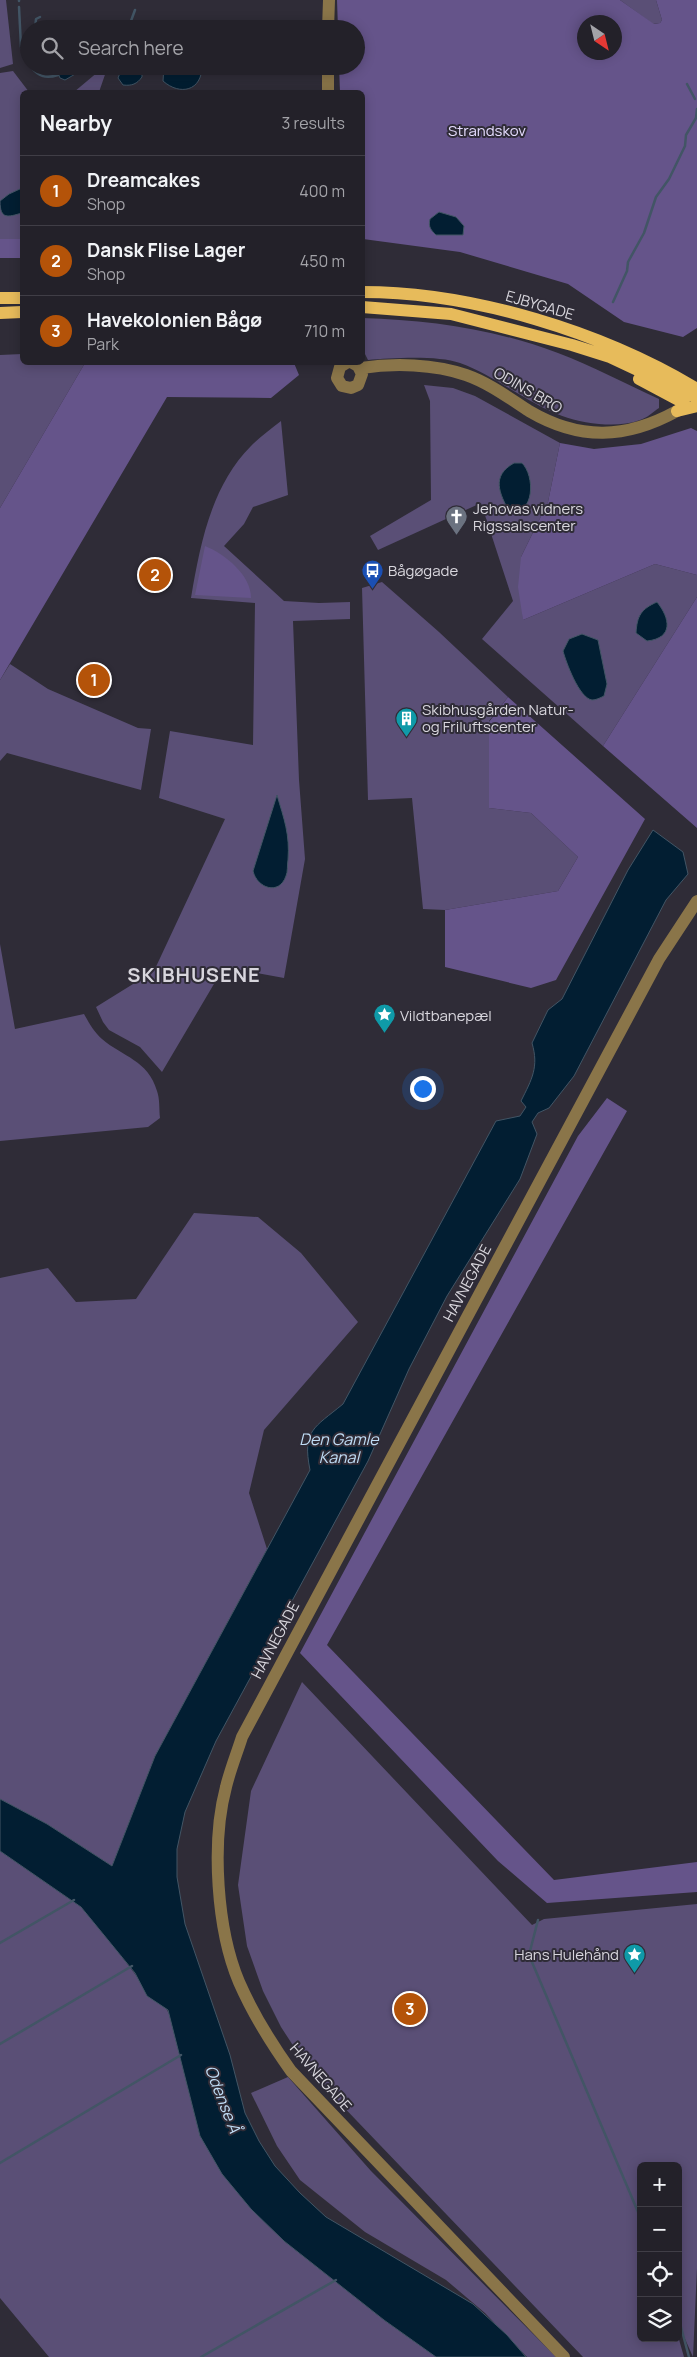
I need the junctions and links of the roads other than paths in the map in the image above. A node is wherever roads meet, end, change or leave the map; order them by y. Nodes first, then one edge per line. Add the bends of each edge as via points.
1 (329, 0) edge
2 (328, 20) edge
3 (328, 75) edge
4 (328, 90) edge
5 (365, 292) edge
6 (0, 298) edge
7 (20, 298) edge
8 (365, 307) edge
9 (20, 312) edge
10 (0, 313) edge
11 (352, 365) edge
12 (674, 375) junction
13 (697, 376) edge
14 (693, 401) edge
15 (697, 901) edge
16 (564, 2357) edge

1 - 2 street
3 - 4 street
5 - 12 main road, EJBYGADE via 468,303 527,317 621,349
6 - 7 main road
8 - 14 main road, EJBYGADE via 451,314 572,345 610,356
9 - 10 main road
11 - 14 street, ODINS BRO via 441,368 490,385 558,426 584,432 632,430
12 - 13 main road
12 - 14 main road, EJBYGADE
15 - 16 street, HAVNEGADE via 659,959 242,1737 225,1789 218,1842 219,1890 225,1937 239,1981 272,2044 291,2071

